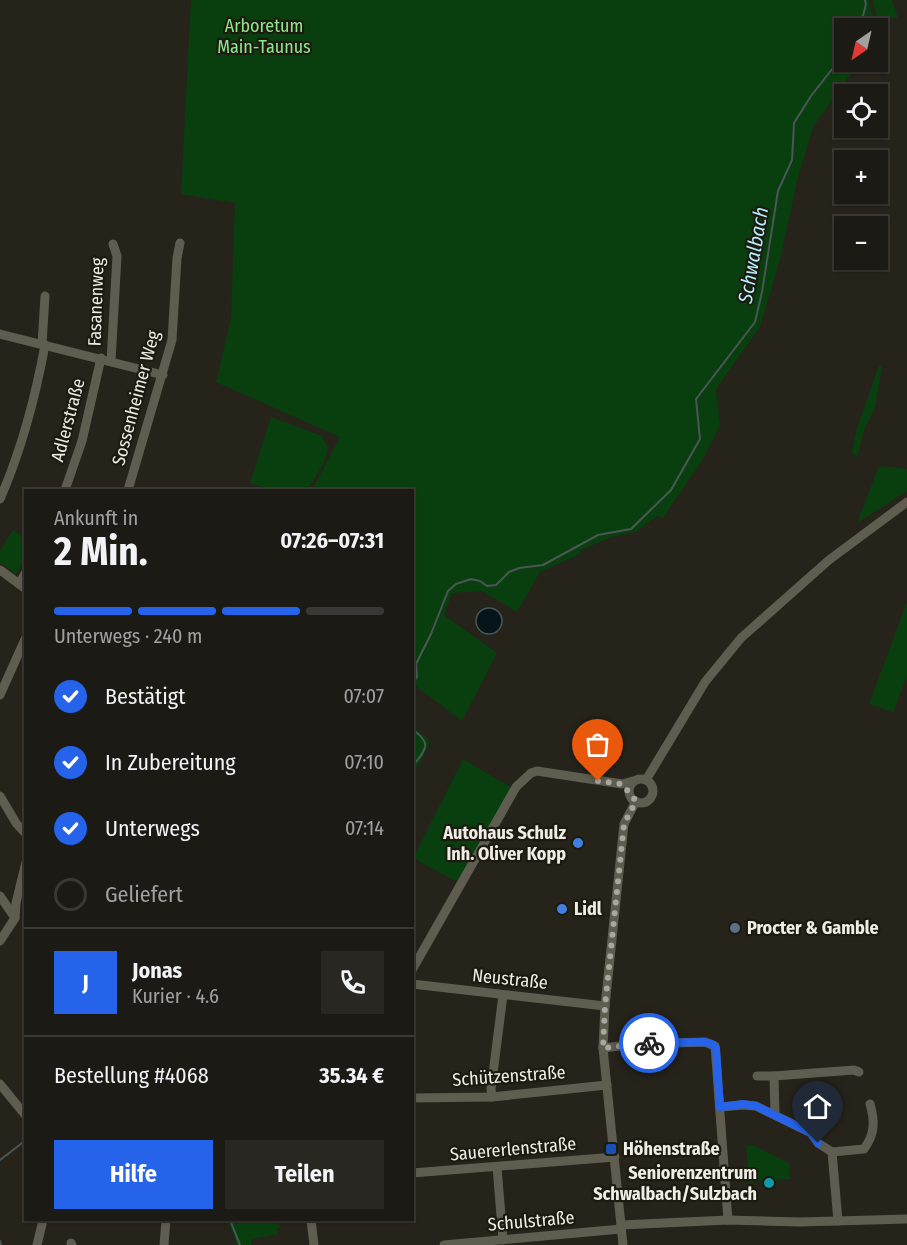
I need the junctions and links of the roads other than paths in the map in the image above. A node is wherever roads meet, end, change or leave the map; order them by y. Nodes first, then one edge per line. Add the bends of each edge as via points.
1 (180, 243) dead end
2 (113, 244) dead end
3 (45, 296) dead end
4 (0, 334) edge
5 (43, 345) junction
6 (106, 360) junction
7 (163, 375) junction
8 (65, 489) edge
9 (128, 489) edge
10 (0, 499) edge
11 (907, 502) edge
12 (1, 574) edge
13 (22, 587) edge
14 (24, 641) edge
15 (0, 695) edge
16 (646, 780) junction
17 (628, 785) junction
18 (0, 796) edge
19 (636, 801) junction
20 (24, 832) edge
21 (24, 870) edge
22 (0, 896) edge
23 (24, 916) edge
24 (15, 918) junction
25 (0, 941) edge
26 (414, 966) edge
27 (414, 984) edge
28 (503, 996) junction
29 (605, 1006) junction
30 (603, 1048) junction
31 (859, 1072) dead end
32 (757, 1076) dead end
33 (774, 1076) junction
34 (0, 1084) edge
35 (607, 1085) junction
36 (492, 1097) junction
37 (414, 1098) edge
38 (870, 1104) dead end
39 (720, 1107) junction
40 (24, 1114) edge
41 (775, 1115) junction
42 (832, 1152) junction
43 (615, 1157) junction
44 (497, 1167) junction
45 (414, 1173) edge
46 (907, 1219) edge
47 (728, 1220) junction
48 (43, 1221) edge
49 (166, 1221) edge
50 (311, 1221) edge
51 (838, 1221) junction
52 (621, 1227) junction
53 (503, 1240) junction
54 (37, 1245) edge
55 (164, 1245) edge
56 (314, 1245) edge
57 (444, 1245) edge
58 (623, 1245) edge

1 - 7 street, Sossenheimer Weg via 172,340
2 - 6 street, Fasanenweg via 117,256
3 - 5 street
4 - 5 street, Fasanenweg
5 - 6 street, Fasanenweg
5 - 10 street via 31,413
6 - 7 street, Fasanenweg
6 - 8 street, Adlerstraße
7 - 9 street, Sossenheimer Weg
11 - 16 street via 829,560 741,638 710,674
12 - 13 street
14 - 15 street
16 - 17 street
16 - 19 street via 652,795 646,801
17 - 19 street
17 - 26 street via 537,771 526,778 516,787
18 - 20 street
19 - 29 street via 624,824
21 - 24 street
22 - 24 street
23 - 24 street
24 - 25 street
27 - 28 street, Neustraße
28 - 29 street, Neustraße
28 - 36 street
29 - 30 street
30 - 35 street
30 - 39 street via 672,1042 712,1044 716,1048
31 - 33 street
32 - 33 street
33 - 41 street
34 - 40 street
35 - 36 street, Schützenstraße
35 - 43 street
36 - 37 street, Schützenstraße
38 - 42 street via 874,1129 864,1149
39 - 41 street via 751,1105
39 - 47 street
41 - 42 street via 811,1133
42 - 51 street
43 - 44 street, Sauererlenstraße
43 - 52 street
44 - 45 street, Sauererlenstraße
44 - 53 street
46 - 51 street, Schulstraße
47 - 51 street, Schulstraße
47 - 52 street, Schulstraße
48 - 54 street
49 - 55 street
50 - 56 street
52 - 53 street, Schulstraße
52 - 58 street
53 - 57 street, Schulstraße

